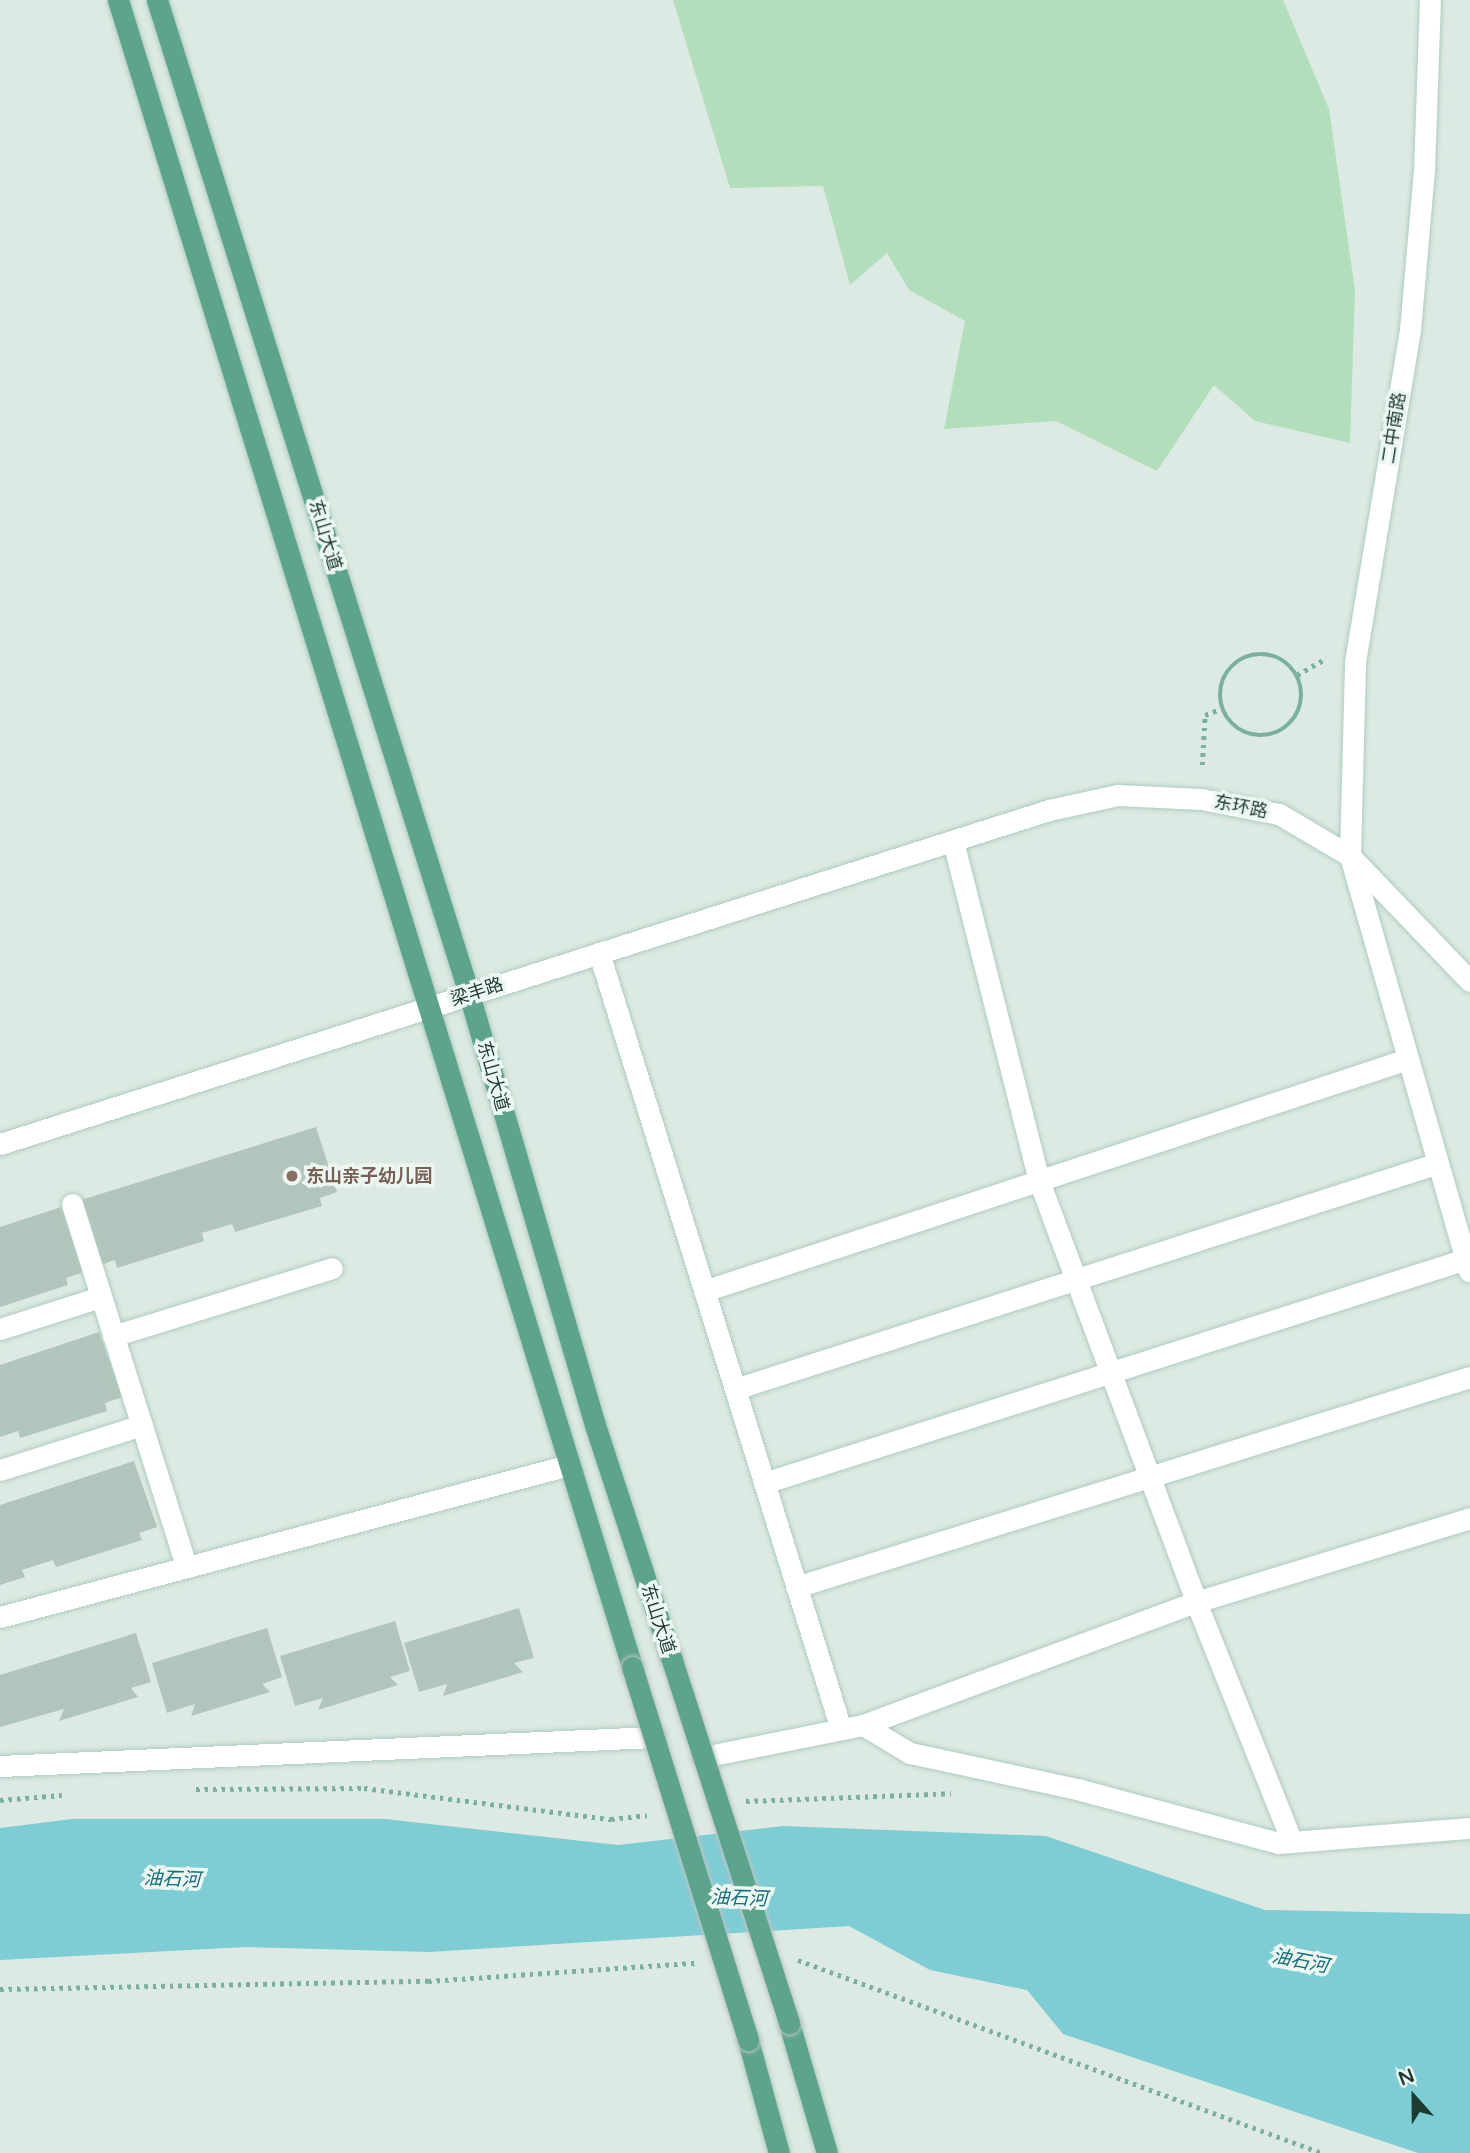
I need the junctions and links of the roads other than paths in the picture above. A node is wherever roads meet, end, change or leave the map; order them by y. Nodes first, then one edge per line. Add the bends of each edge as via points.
1 (118, 0) edge
2 (157, 0) edge
3 (1430, 0) edge
4 (953, 841) junction
5 (1350, 856) junction
6 (599, 953) junction
7 (1470, 981) edge
8 (470, 994) junction
9 (428, 1008) junction
10 (1408, 1059) junction
11 (0, 1144) edge
12 (1438, 1163) junction
13 (1039, 1181) junction
14 (72, 1204) dead end
15 (1468, 1266) edge
16 (332, 1268) dead end
17 (1076, 1280) junction
18 (704, 1291) junction
19 (100, 1297) junction
20 (0, 1329) edge
21 (113, 1336) junction
22 (1111, 1372) junction
23 (1470, 1377) edge
24 (735, 1389) junction
25 (142, 1425) junction
26 (569, 1465) junction
27 (0, 1470) edge
28 (1150, 1477) junction
29 (764, 1483) junction
30 (1470, 1518) edge
31 (186, 1566) junction
32 (796, 1587) junction
33 (1196, 1602) junction
34 (0, 1617) edge
35 (863, 1725) junction
36 (841, 1729) junction
37 (654, 1737) junction
38 (703, 1757) junction
39 (0, 1766) edge
40 (1470, 1828) edge
41 (1292, 1842) junction
42 (779, 2153) edge
43 (827, 2153) edge

1 - 9 main road
2 - 8 main road, 东山大道
3 - 5 street, 二中南路 via 1424,170 1410,330 1355,662
4 - 5 street, 东环路 via 1049,810 1118,795 1201,799 1279,814
4 - 6 street, 梁丰路
4 - 13 street
5 - 7 street, 东环路
5 - 10 street, 二中南路
6 - 8 street, 梁丰路
6 - 18 street
8 - 9 street, 梁丰路
8 - 38 main road, 东山大道, bridge via 595,1425
9 - 11 street, 梁丰路
9 - 26 main road
10 - 12 street, 二中南路
10 - 13 street
12 - 15 street, 二中南路
12 - 17 street
13 - 17 street
13 - 18 street
14 - 19 street
15 - 22 street
16 - 21 street
17 - 22 street
17 - 24 street
18 - 24 street
19 - 20 street
19 - 21 street
21 - 25 street
22 - 28 street
22 - 29 street
23 - 28 street
24 - 29 street
25 - 27 street
25 - 31 street
26 - 31 street
26 - 37 main road, bridge
28 - 32 street
28 - 33 street
29 - 32 street
30 - 33 street
31 - 34 street
32 - 36 street
33 - 35 street
33 - 41 street
35 - 36 street
35 - 41 street via 910,1752 1077,1789 1278,1843
36 - 38 street
37 - 39 street
37 - 42 main road, bridge
38 - 43 main road, 东山大道, bridge
40 - 41 street

